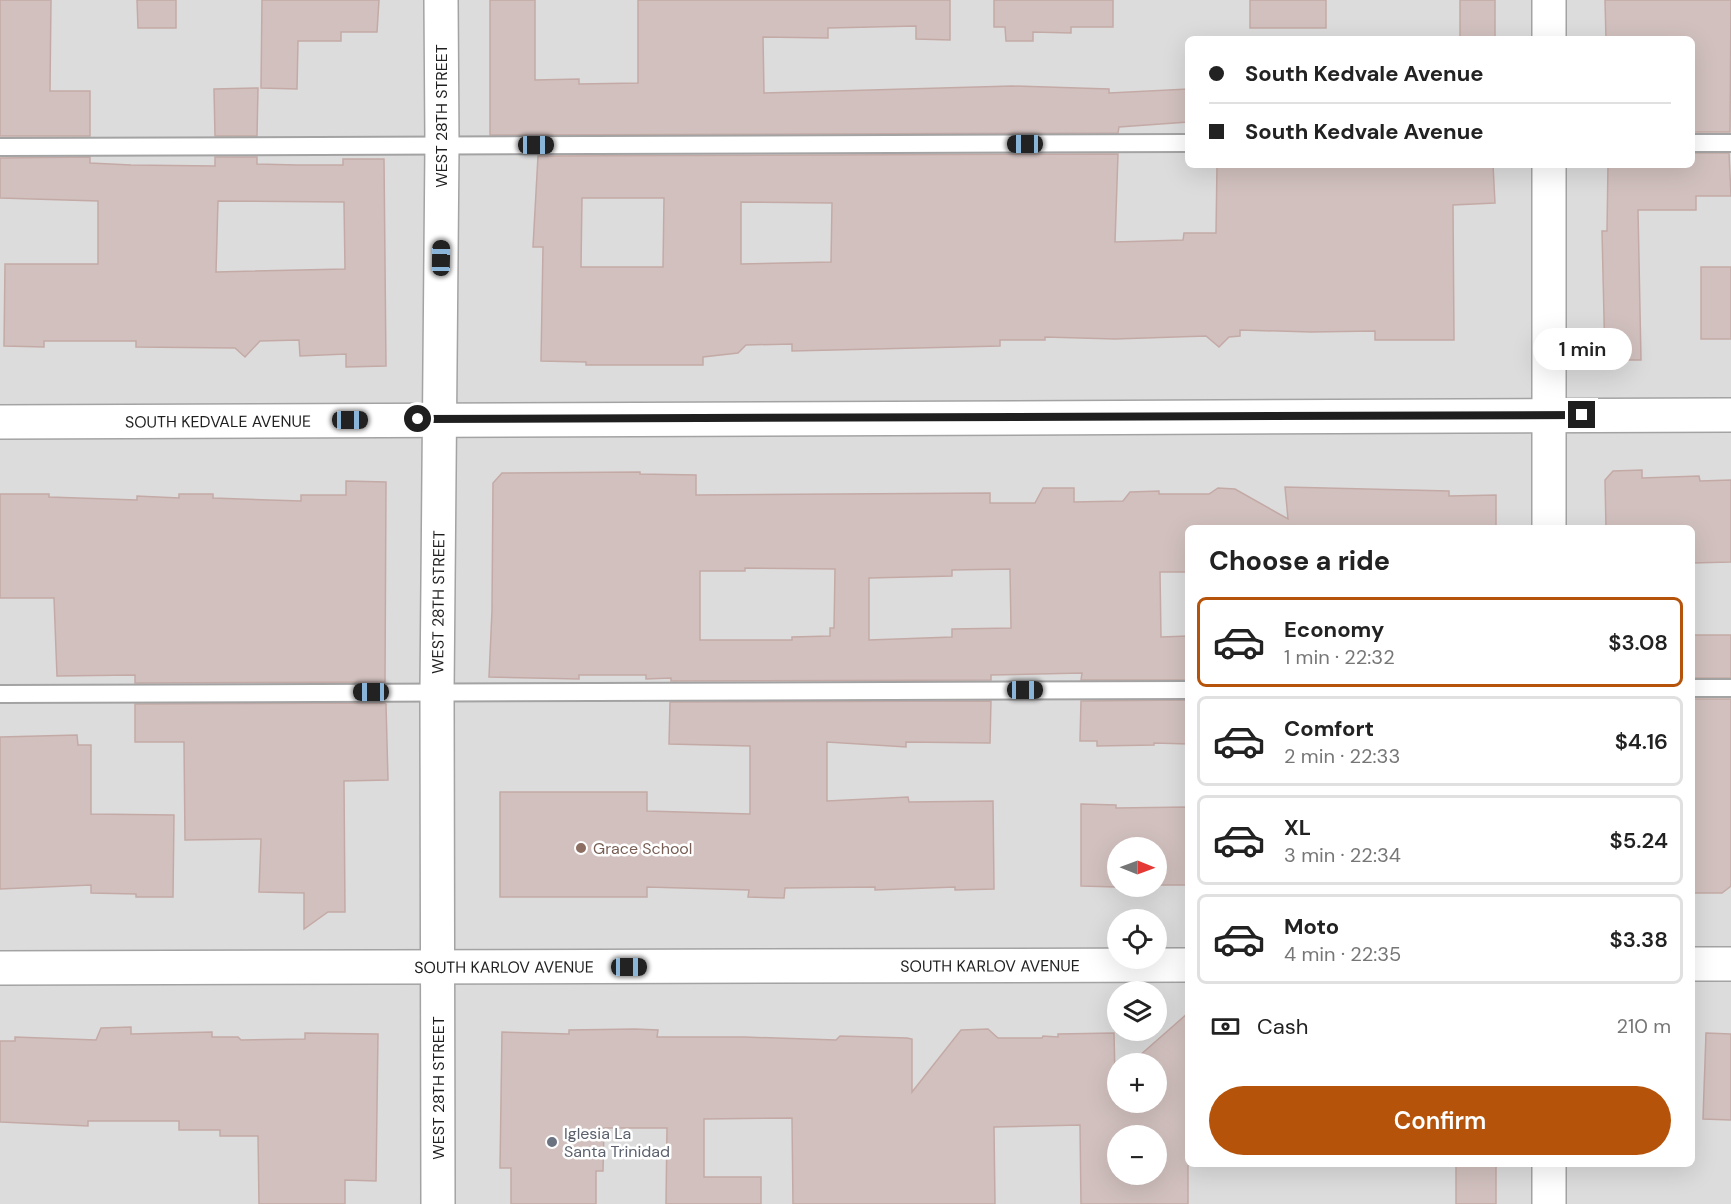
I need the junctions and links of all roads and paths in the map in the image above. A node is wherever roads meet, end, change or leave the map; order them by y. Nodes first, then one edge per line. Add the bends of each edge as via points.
1 (441, 0) edge
2 (1549, 0) edge
3 (1549, 36) edge
4 (1695, 142) edge
5 (1731, 142) edge
6 (1185, 143) edge
7 (442, 145) junction
8 (0, 147) edge
9 (1549, 168) edge
10 (1549, 415) junction
11 (1731, 415) edge
12 (439, 419) junction
13 (0, 422) edge
14 (1549, 525) edge
15 (1695, 688) edge
16 (1731, 688) edge
17 (1185, 690) edge
18 (437, 692) junction
19 (0, 694) edge
20 (1695, 964) edge
21 (1731, 964) edge
22 (1185, 965) edge
23 (437, 967) junction
24 (0, 968) edge
25 (1550, 1167) edge
26 (438, 1204) edge
27 (1550, 1204) edge

1 - 7 street, WEST 28TH STREET
2 - 3 street
4 - 5 lane
6 - 7 lane
7 - 8 lane
7 - 12 street, WEST 28TH STREET
9 - 10 street
10 - 11 street, SOUTH KEDVALE AVENUE
10 - 12 street, SOUTH KEDVALE AVENUE
10 - 14 street
12 - 13 street, SOUTH KEDVALE AVENUE
12 - 18 street, WEST 28TH STREET
15 - 16 lane
17 - 18 lane
18 - 19 lane
18 - 23 street, WEST 28TH STREET
20 - 21 street
22 - 23 street, SOUTH KARLOV AVENUE
23 - 24 street, SOUTH KARLOV AVENUE
23 - 26 street, WEST 28TH STREET
25 - 27 street

